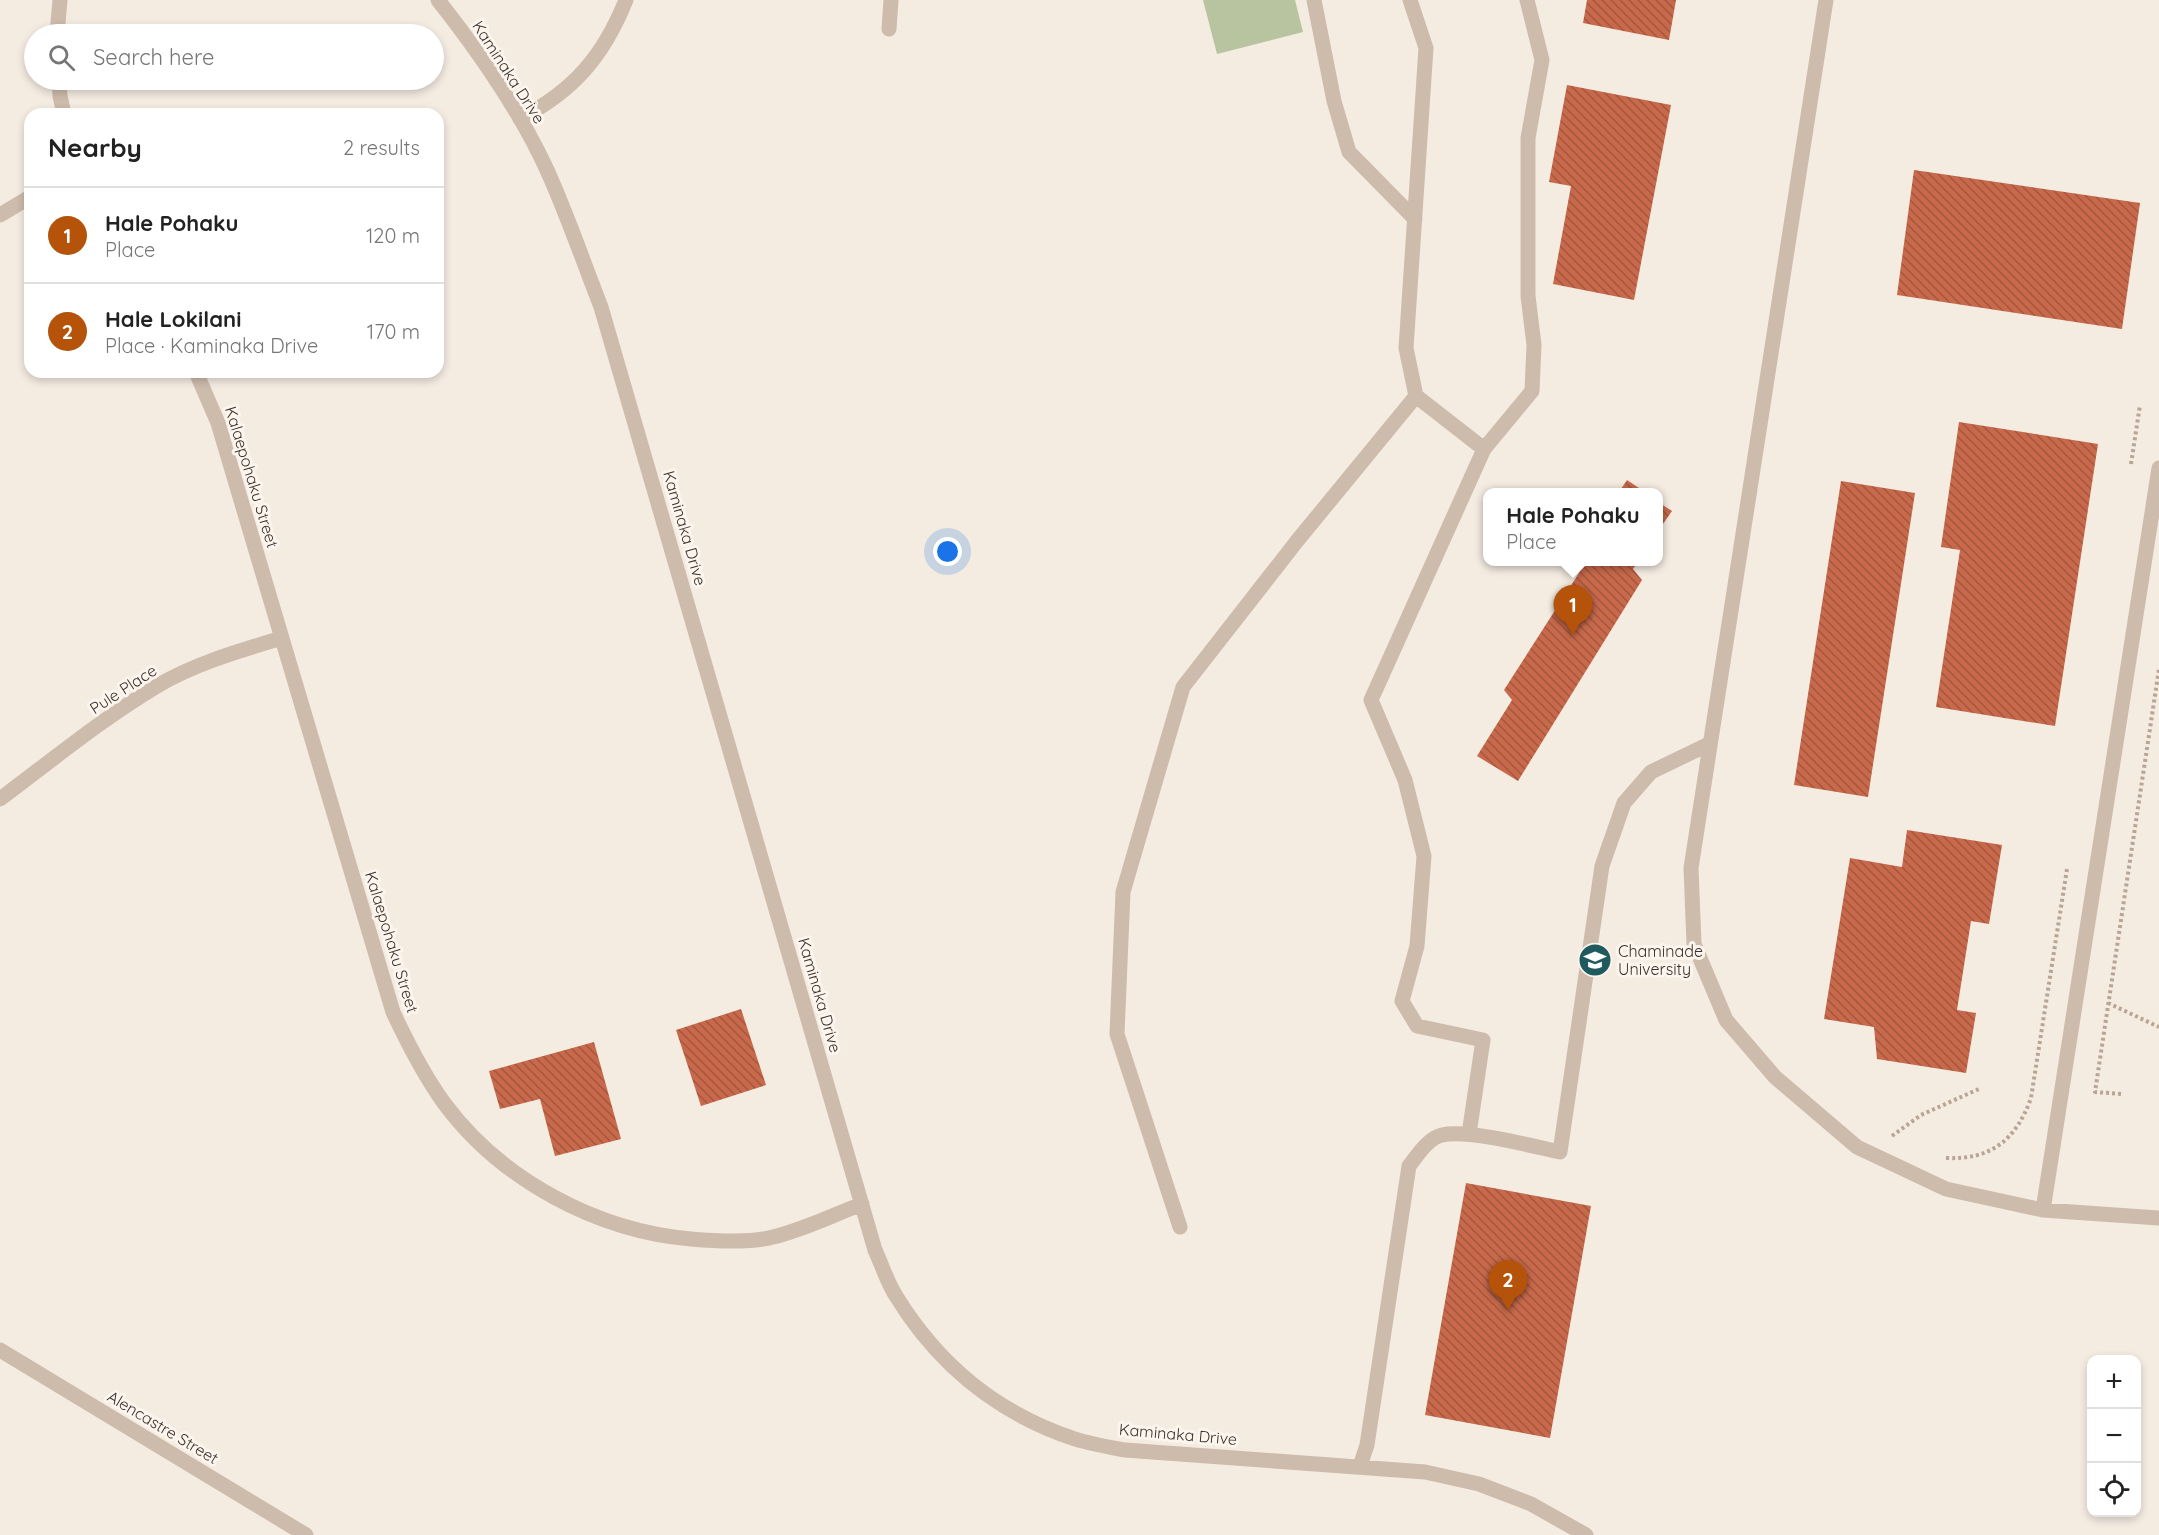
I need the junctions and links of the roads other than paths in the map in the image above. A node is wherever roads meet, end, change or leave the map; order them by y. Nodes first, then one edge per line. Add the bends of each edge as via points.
1 (60, 0) edge
2 (438, 0) edge
3 (626, 0) edge
4 (891, 0) edge
5 (1314, 0) edge
6 (1410, 0) edge
7 (1527, 0) edge
8 (1826, 0) edge
9 (58, 24) edge
10 (889, 29) dead end
11 (60, 90) edge
12 (63, 108) edge
13 (520, 119) junction
14 (24, 201) edge
15 (0, 215) edge
16 (1415, 219) junction
17 (199, 378) edge
18 (1416, 396) junction
19 (1484, 449) junction
20 (2159, 468) edge
21 (282, 638) junction
22 (1709, 744) junction
23 (0, 800) edge
24 (1469, 1134) junction
25 (862, 1204) junction
26 (2043, 1210) junction
27 (2159, 1218) edge
28 (1180, 1227) dead end
29 (0, 1350) edge
30 (1360, 1466) junction
31 (306, 1535) edge
32 (1586, 1535) edge

1 - 9 street
2 - 13 street, Kaminaka Drive
3 - 13 street via 607,41 585,72 541,108
4 - 10 street
5 - 16 street via 1334,101 1349,152
6 - 16 street via 1426,48
7 - 19 street via 1542,60 1528,138 1528,296 1534,345 1533,391
8 - 22 street
11 - 12 street
13 - 25 street, Kaminaka Drive via 547,169 601,306
14 - 15 street
16 - 18 street via 1406,348
17 - 21 street, Kalaepohaku Street via 218,423
18 - 19 street
18 - 28 street via 1183,687 1123,892 1117,1034
19 - 24 street via 1371,700 1406,780 1424,856 1418,946 1402,1001 1417,1026 1483,1040
20 - 26 street
21 - 23 street, Pule Place via 219,657 158,685
21 - 25 street, Kalaepohaku Street via 393,1012 416,1060 445,1104 480,1143 521,1177 567,1204 615,1224 667,1237 719,1241 772,1238
22 - 24 street via 1651,772 1624,803 1602,866 1560,1152
22 - 26 street via 1691,868 1694,944 1726,1020 1775,1077 1857,1147 1946,1189
24 - 30 street via 1440,1135 1408,1166
25 - 30 street, Kaminaka Drive via 875,1250 921,1334 954,1370 991,1399 1033,1423 1078,1440 1125,1450
26 - 27 street
29 - 31 street, Alencastre Street
30 - 32 street, Kaminaka Drive via 1425,1472 1479,1484 1531,1504

